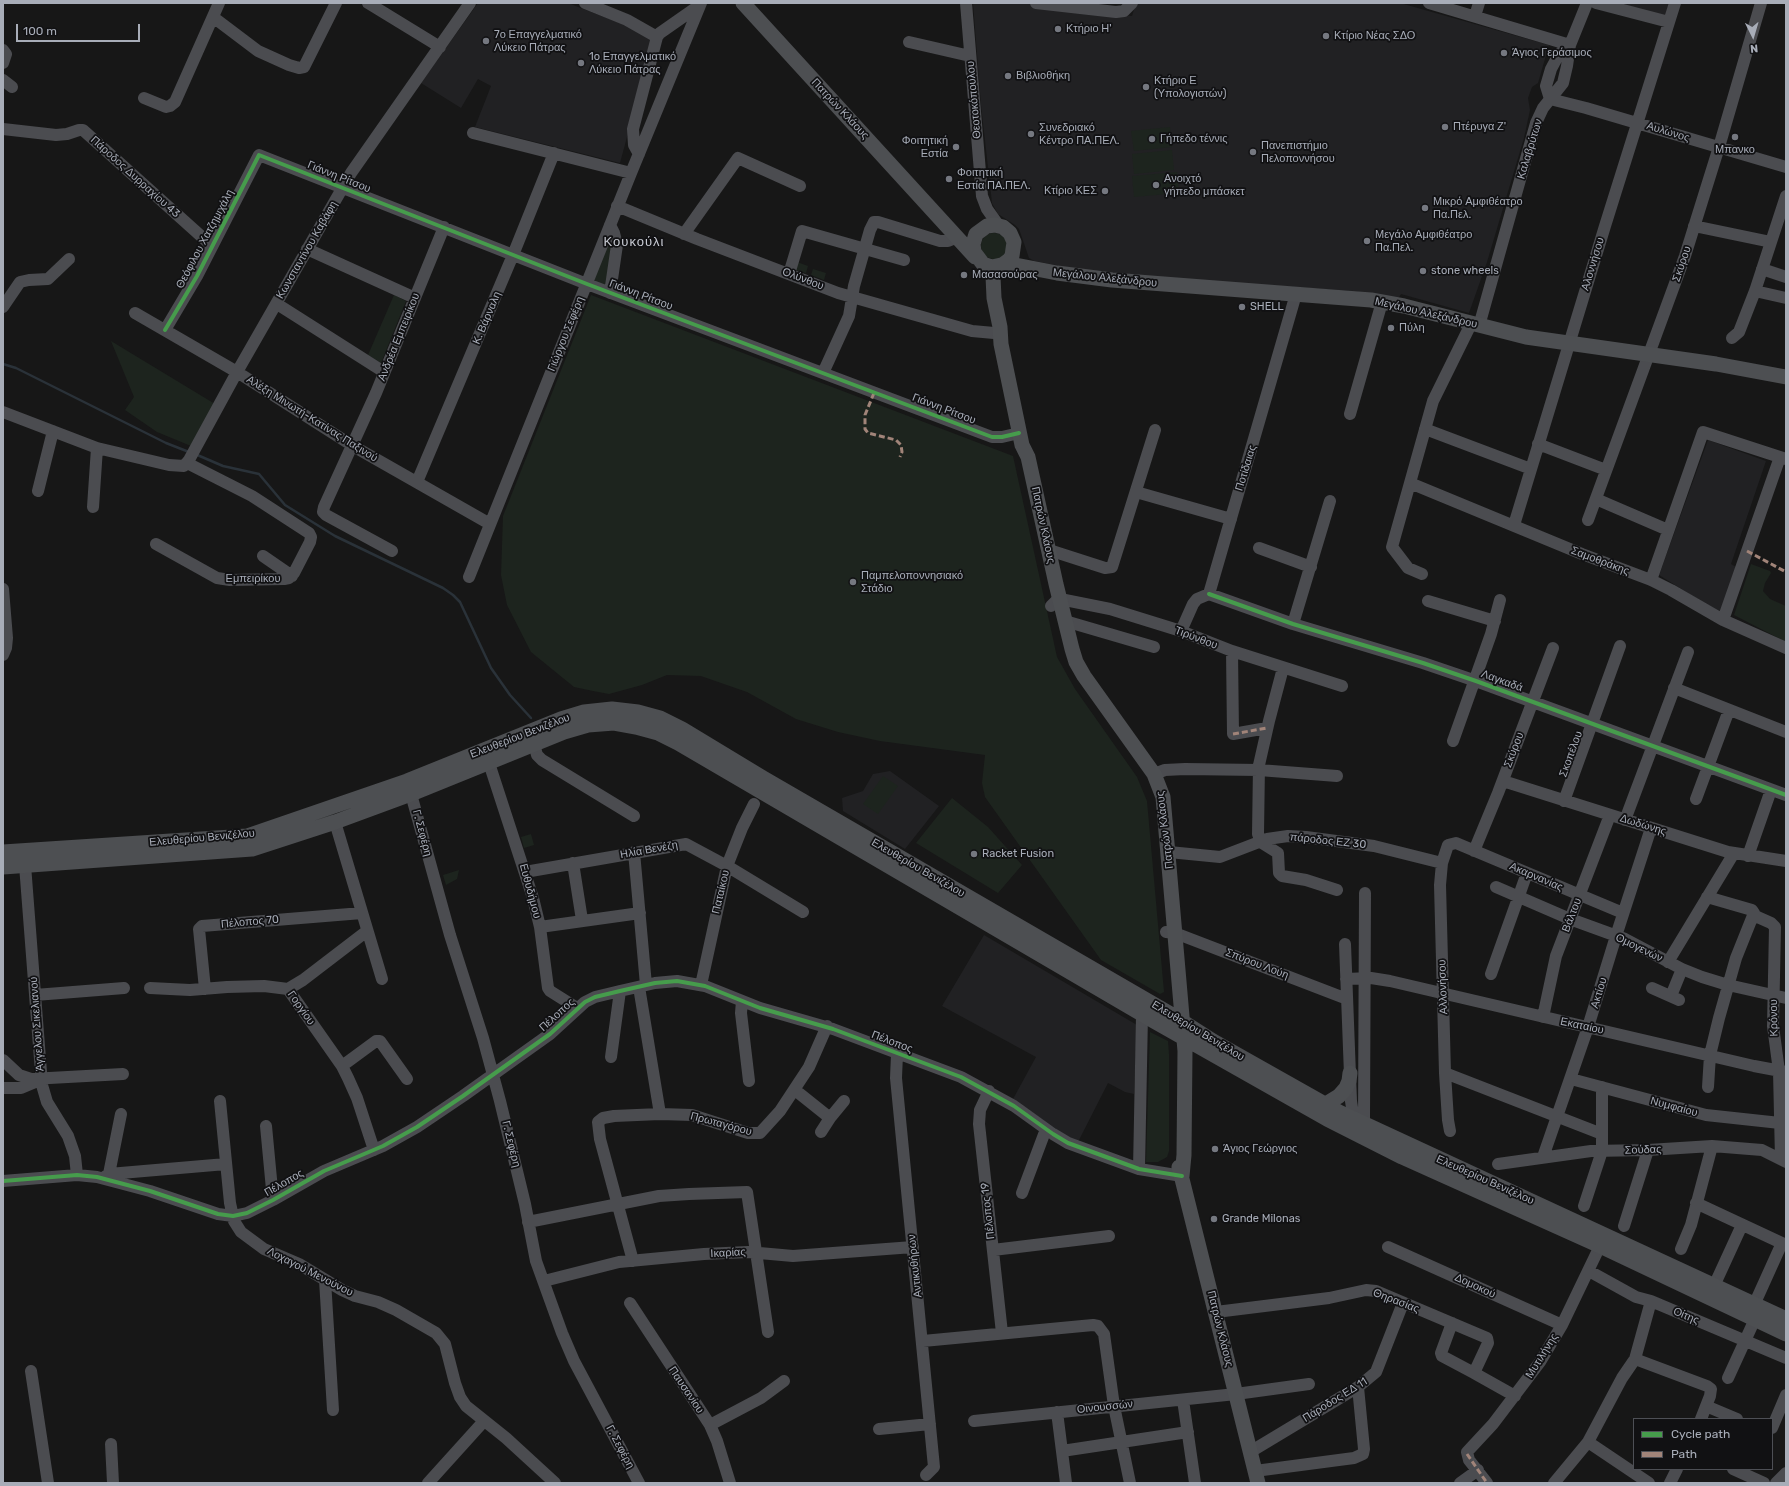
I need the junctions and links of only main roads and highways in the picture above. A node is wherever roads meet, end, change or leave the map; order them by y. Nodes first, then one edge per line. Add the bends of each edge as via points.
1 (743, 3) edge
2 (938, 214) junction
3 (978, 232) junction
4 (1014, 242) junction
5 (977, 259) junction
6 (1003, 264) junction
7 (1040, 270) junction
8 (997, 339) junction
9 (1786, 377) edge
10 (1020, 439) junction
11 (1055, 603) junction
12 (3, 852) edge
13 (3, 867) edge
14 (1171, 933) junction
15 (1179, 1028) junction
16 (1350, 1073) road end
17 (1326, 1104) junction
18 (1357, 1126) junction
19 (1755, 1312) junction
20 (1786, 1319) edge
21 (1786, 1334) edge
22 (1255, 1480) edge

1 - 2 main road, Πατρών Κλάους
2 - 3 main road via 958,230 970,234
2 - 5 main road
3 - 4 main road via 987,226 999,226 1007,230
3 - 5 main road via 972,244
4 - 6 main road via 1014,252
4 - 7 main road via 1024,260
5 - 6 main road via 992,267
5 - 8 main road
6 - 7 main road, Μεγάλου Αλεξάνδρου
6 - 8 main road via 994,272 992,279 1000,327
7 - 9 main road, Μεγάλου Αλεξάνδρου via 1112,280 1382,302 1475,325 1569,344 1716,364
8 - 10 main road, Πατρών Κλάους
10 - 11 main road, Πατρών Κλάους via 1020,458
10 - 11 main road, Πατρών Κλάους via 1028,457 1049,550
11 - 14 main road, Πατρών Κλάους via 1064,657 1071,672 1138,765 1151,791 1156,812
11 - 14 main road, Πατρών Κλάους via 1065,621 1080,669 1154,774 1163,797 1169,852
12 - 15 main road, Ελευθερίου Βενιζέλου via 247,836 407,781 561,719 584,712 638,712 660,718 682,729
13 - 15 main road, Ελευθερίου Βενιζέλου via 242,851 262,847 411,794 564,732 588,725 614,723 658,733 1142,1014
14 - 15 main road, Πατρών Κλάους
15 - 17 main road, Ελευθερίου Βενιζέλου
15 - 18 main road, Ελευθερίου Βενιζέλου
15 - 22 main road, Πατρών Κλάους via 1185,1084 1182,1176
16 - 17 main road via 1343,1093
17 - 18 main road, Ελευθερίου Βενιζέλου
18 - 19 main road, Ελευθερίου Βενιζέλου via 1714,1286
18 - 19 main road, Ελευθερίου Βενιζέλου via 1402,1157
19 - 20 main road, Ελευθερίου Βενιζέλου
19 - 21 main road, Ελευθερίου Βενιζέλου

